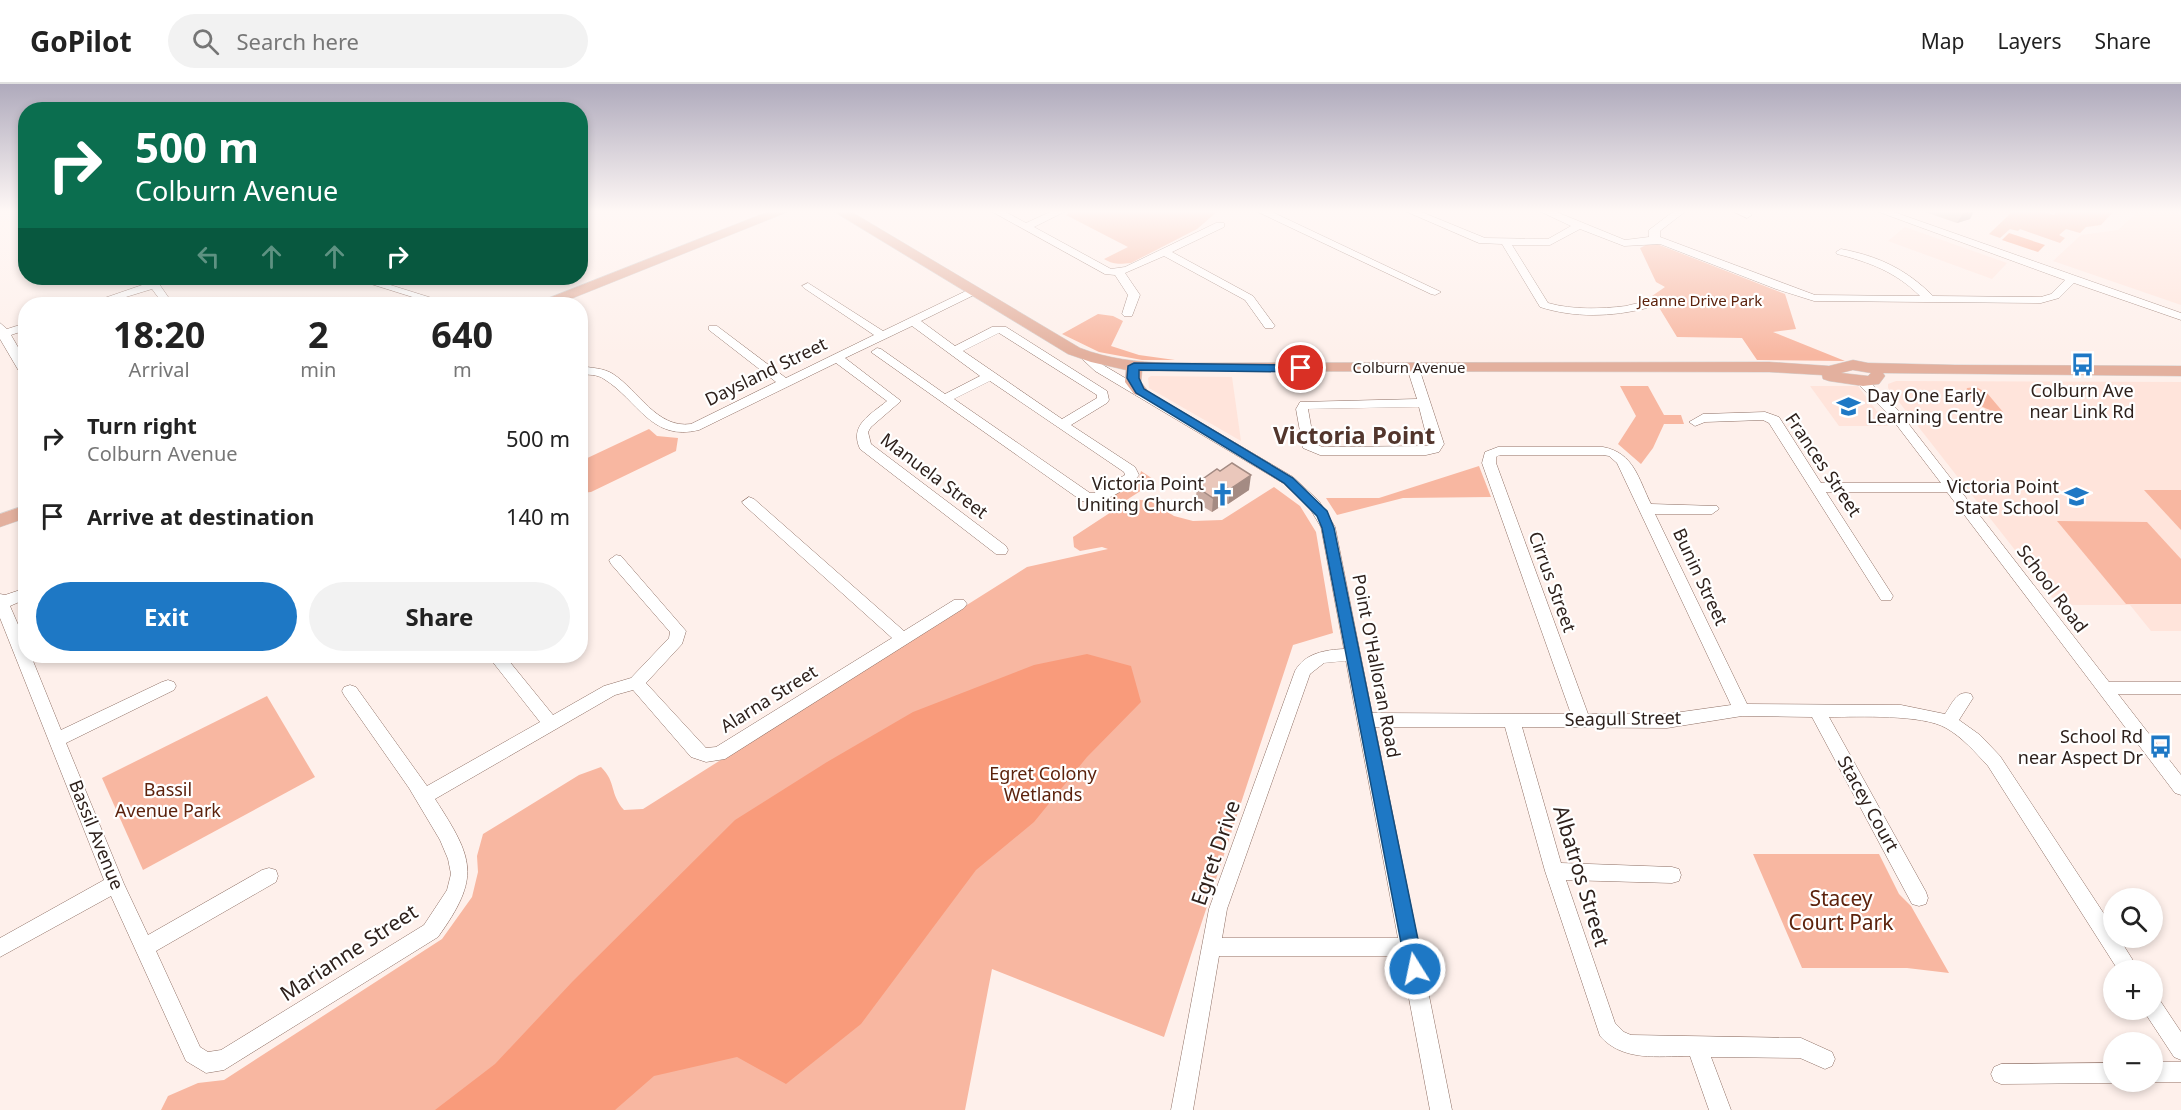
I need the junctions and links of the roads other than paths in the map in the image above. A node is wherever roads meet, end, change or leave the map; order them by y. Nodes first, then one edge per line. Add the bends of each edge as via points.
1 (661, 259) edge
2 (921, 259) edge
3 (1083, 259) edge
4 (1149, 259) edge
5 (1177, 259) edge
6 (1364, 259) edge
7 (1516, 259) edge
8 (1707, 259) edge
9 (1864, 259) edge
10 (2015, 259) edge
11 (1119, 272) junction
12 (2072, 279) junction
13 (142, 285) edge
14 (381, 285) edge
15 (808, 286) dead end
16 (975, 291) junction
17 (1435, 292) dead end
18 (111, 297) edge
19 (422, 297) edge
20 (564, 297) edge
21 (1931, 300) junction
22 (1643, 306) dead end
23 (1128, 315) dead end
24 (2181, 316) edge
25 (913, 321) junction
26 (1269, 326) dead end
27 (18, 328) edge
28 (713, 328) dead end
29 (1, 332) edge
30 (883, 336) junction
31 (954, 351) junction
32 (877, 352) dead end
33 (1083, 355) junction
34 (837, 358) junction
35 (18, 360) edge
36 (1134, 366) junction
37 (1413, 368) junction
38 (588, 371) edge
39 (2181, 371) edge
40 (1864, 375) junction
41 (989, 376) junction
42 (785, 383) junction
43 (1140, 391) junction
44 (945, 399) junction
45 (1424, 403) junction
46 (1695, 422) dead end
47 (1062, 425) junction
48 (1623, 461) joint
49 (1818, 487) junction
50 (1950, 488) junction
51 (749, 502) dead end
52 (1646, 509) junction
53 (1712, 509) dead end
54 (18, 514) edge
55 (0, 521) edge
56 (1001, 550) dead end
57 (616, 560) dead end
58 (18, 596) edge
59 (1886, 596) dead end
60 (1, 601) edge
61 (959, 604) dead end
62 (903, 639) junction
63 (18, 642) edge
64 (1354, 655) junction
65 (27, 663) edge
66 (502, 663) edge
67 (636, 683) junction
68 (168, 686) dead end
69 (2104, 688) junction
70 (2181, 688) edge
71 (350, 690) dead end
72 (1965, 698) dead end
73 (1742, 710) junction
74 (1817, 710) junction
75 (1366, 720) junction
76 (1512, 721) junction
77 (1582, 721) junction
78 (1949, 721) junction
79 (550, 723) junction
80 (58, 739) junction
81 (2181, 788) edge
82 (423, 797) junction
83 (1554, 871) junction
84 (1672, 875) dead end
85 (269, 876) dead end
86 (115, 884) junction
87 (1919, 898) dead end
88 (1212, 947) junction
89 (1411, 947) junction
90 (0, 948) edge
91 (144, 948) junction
92 (2123, 960) edge
93 (2161, 1020) edge
94 (1697, 1046) junction
95 (2181, 1050) edge
96 (1825, 1059) dead end
97 (206, 1063) joint
98 (2163, 1072) edge
99 (2181, 1072) edge
100 (2103, 1073) edge
101 (2001, 1074) dead end
102 (1182, 1110) edge
103 (1441, 1110) edge
104 (1720, 1110) edge

1 - 20 main road
2 - 16 main road, Colburn Avenue
3 - 11 street via 1103,270
4 - 11 street
5 - 26 street via 1249,298
6 - 17 street
7 - 22 street via 1544,305 1564,310 1628,310
8 - 21 street via 1814,298
9 - 21 street via 1905,274
10 - 12 street
11 - 23 street via 1134,295
12 - 21 street via 2055,296 2042,300
12 - 24 street
13 - 18 street
14 - 19 street
15 - 30 street
16 - 25 street, Daysland Street
16 - 33 main road, Colburn Avenue
25 - 30 street, Daysland Street
25 - 31 street
27 - 29 street
28 - 42 street
29 - 35 street
30 - 34 street, Daysland Street
31 - 41 street
31 - 47 street via 1002,329 1103,394 1103,400
32 - 44 street
33 - 36 main road, Colburn Avenue
33 - 43 street, Point O'Halloran Road
34 - 42 street, Daysland Street
34 - 56 street, Manuela Street via 895,401 865,425 861,432 866,446
36 - 37 main road, Colburn Avenue
36 - 43 main road via 1134,382
37 - 40 main road, Colburn Avenue via 1695,369
37 - 45 street
38 - 42 street, Daysland Street via 608,376 663,425 682,429 694,427
39 - 40 main road, Colburn Avenue via 1955,370
40 - 50 street, School Road
41 - 44 street
41 - 47 street
43 - 64 street, Point O'Halloran Road via 1288,480 1318,509 1328,528
44 - 47 street via 1087,498 1097,498 1129,479 1130,470
45 - 45 street via 1437,444 1434,449 1320,451 1308,445 1302,409 1305,405
46 - 49 street, Frances Street via 1703,418 1765,416 1774,420
48 - 52 street, Bunin Street
48 - 77 street, Cirrus Street via 1603,451 1498,451 1490,455 1491,468
49 - 50 street
49 - 59 street, Frances Street
50 - 69 street, School Road
51 - 62 street
52 - 53 street
52 - 73 street, Bunin Street
54 - 55 main road
57 - 67 street via 678,631 677,640
58 - 60 street
60 - 63 street, Bassil Avenue
61 - 62 street, Alarna Street
62 - 67 street, Alarna Street via 719,754 697,752
64 - 75 street, Point O'Halloran Road
64 - 88 street, Egret Drive via 1321,657 1303,671 1218,909
65 - 80 street, Bassil Avenue
66 - 79 street
67 - 79 street via 610,690
68 - 80 street
69 - 70 street
69 - 81 street, School Road
71 - 82 street, Marianne Street
72 - 78 street
73 - 74 street, Seagull Street
73 - 77 street, Seagull Street via 1667,721
74 - 78 street, Seagull Street via 1901,711
74 - 87 street, Stacey Court
75 - 76 street, Seagull Street
75 - 89 street, Point O'Halloran Road
76 - 77 street, Seagull Street
76 - 83 street, Albatros Street
78 - 92 street, Seagull Street via 1994,761
79 - 82 street
80 - 86 street, Bassil Avenue
82 - 97 street, Marianne Street via 458,855 460,873 453,902 431,931 224,1060
83 - 84 street
83 - 94 street, Albatros Street via 1606,1029 1617,1040 1631,1045
85 - 91 street
86 - 90 street
86 - 91 street, Bassil Avenue
88 - 89 street
88 - 102 street, Egret Drive
89 - 103 street, Point O'Halloran Road
91 - 97 street, Bassil Avenue via 193,1054
93 - 95 street
94 - 96 street via 1801,1048
94 - 104 street
98 - 99 street
100 - 101 street

